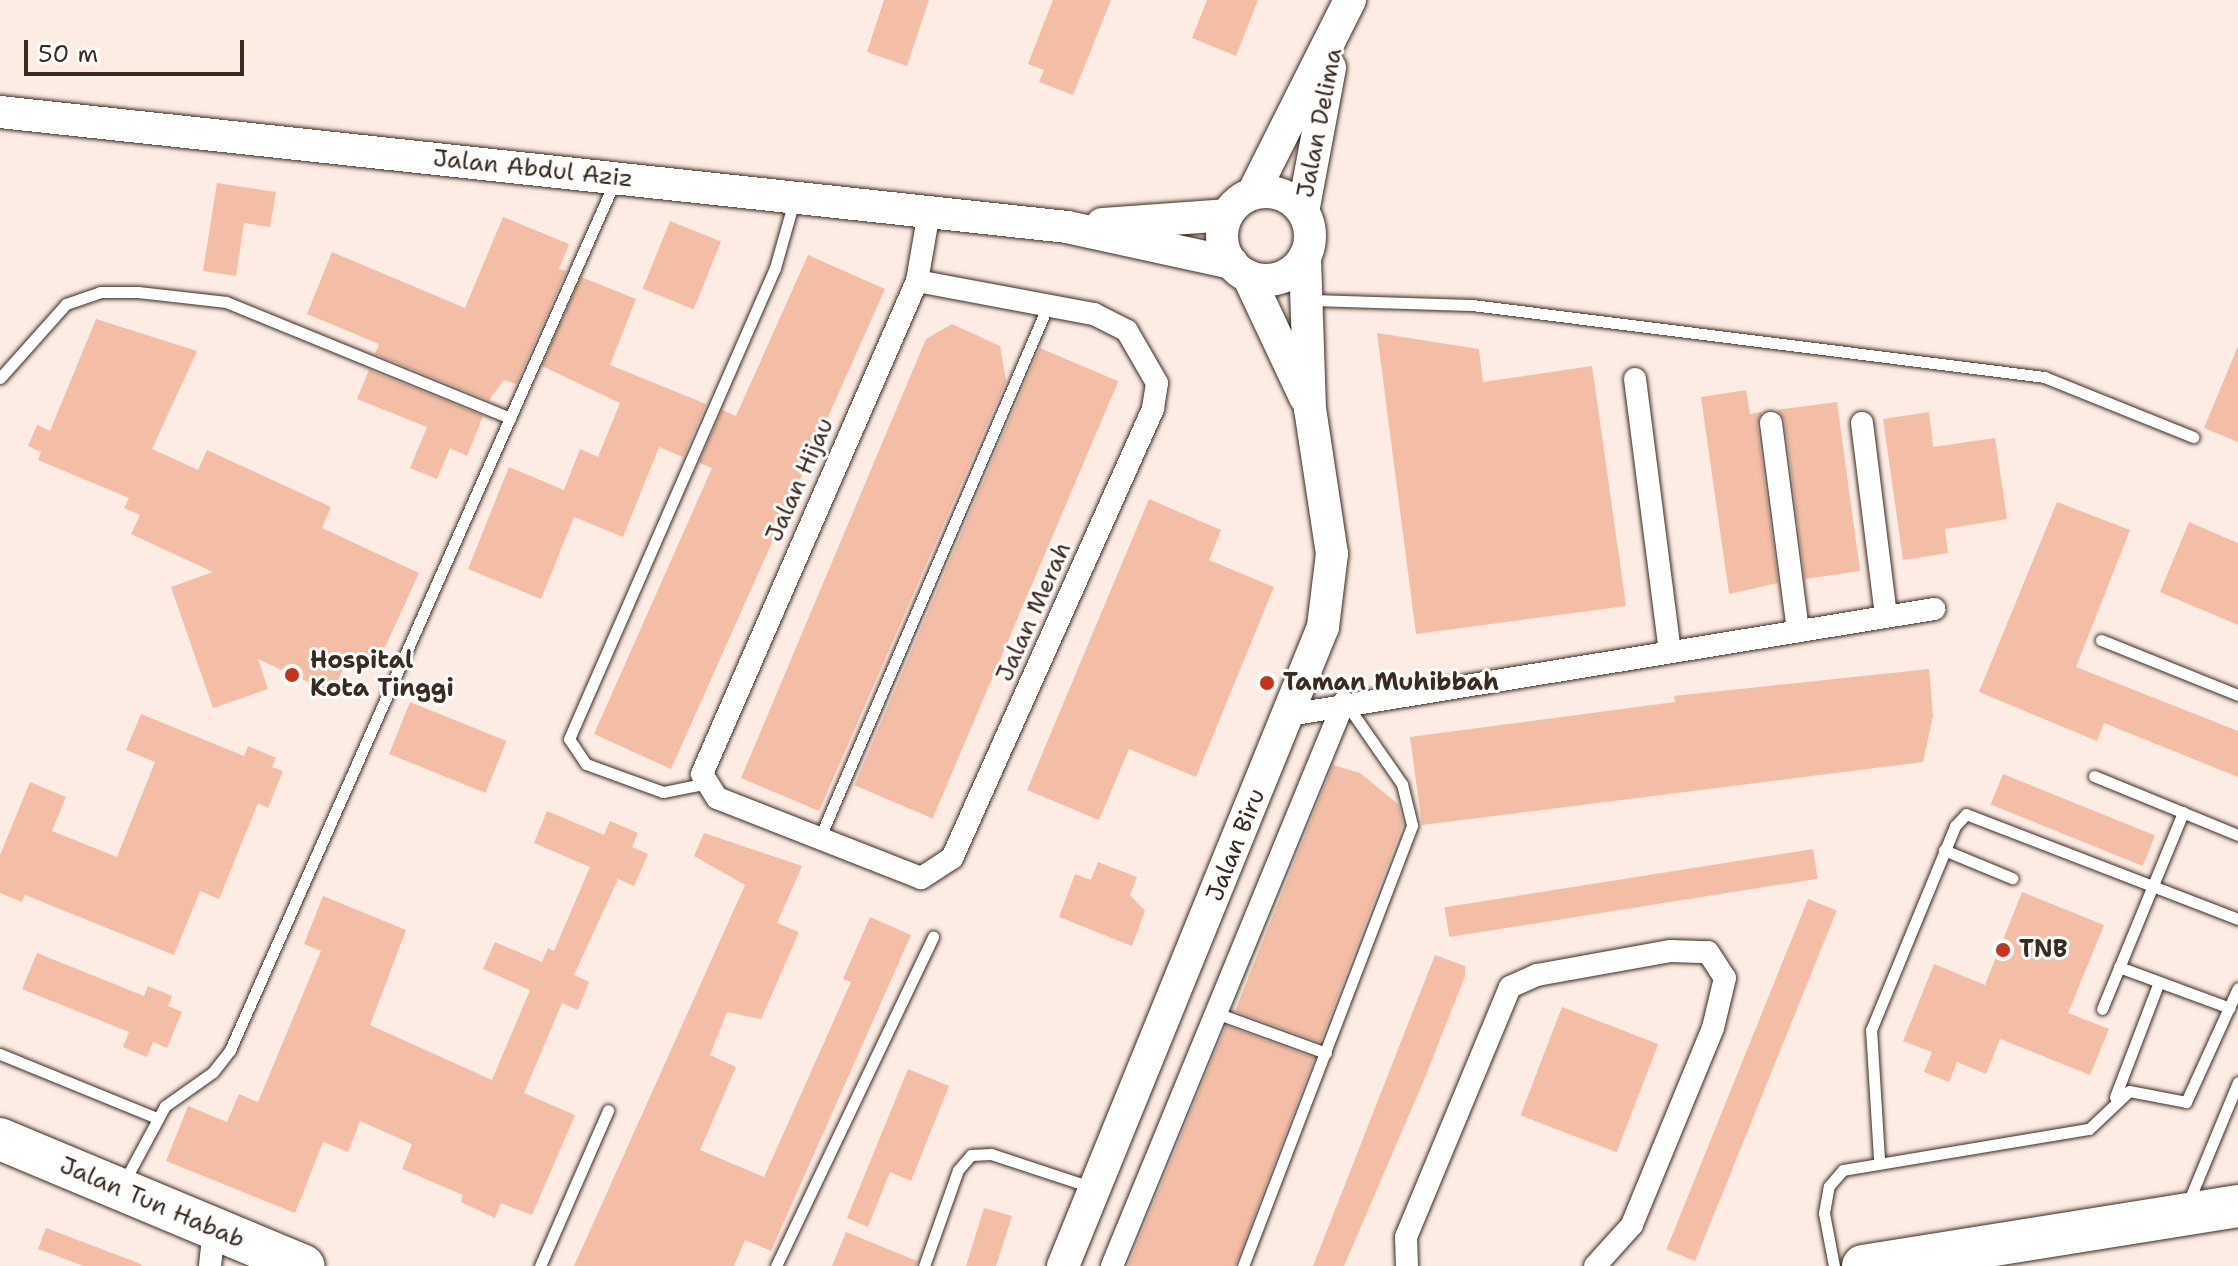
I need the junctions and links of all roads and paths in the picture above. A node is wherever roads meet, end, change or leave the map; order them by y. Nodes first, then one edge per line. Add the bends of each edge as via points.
1 (1350, 0) edge
2 (1337, 33) junction
3 (0, 112) edge
4 (616, 178) junction
5 (1253, 193) junction
6 (794, 198) junction
7 (929, 212) junction
8 (1303, 212) junction
9 (1227, 215) junction
10 (1067, 227) junction
11 (1305, 256) junction
12 (1240, 270) junction
13 (917, 281) junction
14 (1306, 300) junction
15 (1048, 305) junction
16 (0, 378) edge
17 (1635, 379) dead end
18 (1310, 409) junction
19 (510, 418) junction
20 (1771, 423) dead end
21 (1862, 423) dead end
22 (2193, 437) dead end
23 (1934, 609) dead end
24 (1886, 616) junction
25 (1798, 631) junction
26 (2101, 640) dead end
27 (1670, 652) junction
28 (2238, 695) edge
29 (1344, 702) junction
30 (1289, 715) junction
31 (703, 774) junction
32 (2094, 776) dead end
33 (2183, 812) junction
34 (2238, 835) edge
35 (818, 843) junction
36 (1944, 850) junction
37 (2012, 878) dead end
38 (2153, 885) junction
39 (2238, 919) edge
40 (933, 937) dead end
41 (2119, 967) junction
42 (2159, 982) junction
43 (2238, 988) edge
44 (2230, 1008) junction
45 (2102, 1009) dead end
46 (1216, 1013) junction
47 (1326, 1053) junction
48 (0, 1054) edge
49 (2238, 1082) edge
50 (2115, 1098) junction
51 (608, 1110) dead end
52 (157, 1118) junction
53 (0, 1139) edge
54 (1879, 1159) junction
55 (1095, 1188) junction
56 (121, 1189) junction
57 (2238, 1206) edge
58 (2183, 1215) junction
59 (212, 1247) edge
60 (304, 1266) edge
61 (540, 1266) edge
62 (776, 1266) edge
63 (924, 1266) edge
64 (1063, 1266) edge
65 (1112, 1266) edge
66 (1243, 1266) edge
67 (1407, 1266) edge
68 (1595, 1266) edge
69 (1834, 1266) edge
70 (1863, 1266) edge

1 - 2 street, Jalan Delima
2 - 5 street, Jalan Delima
2 - 8 street, Jalan Delima
3 - 4 street, Jalan Abdul Aziz
4 - 6 street, Jalan Abdul Aziz
4 - 19 lane
5 - 8 street via 1282,194
5 - 9 street
6 - 7 street, Jalan Abdul Aziz
6 - 31 lane via 775,268 569,739 586,764 663,792
7 - 10 street, Jalan Abdul Aziz
7 - 13 street, Jalan Hijau
8 - 11 street
9 - 10 street
9 - 12 street via 1222,240
10 - 12 street
11 - 12 street via 1287,275
11 - 14 street, Jalan Biru
12 - 18 street, Jalan Biru
13 - 15 street
13 - 31 street, Jalan Hijau
14 - 18 street, Jalan Biru
14 - 22 lane via 1472,305 2044,377
15 - 35 lane
15 - 35 street, Jalan Merah via 1094,314 1127,331 1157,383 1153,409 945,869 909,876
16 - 19 lane via 66,304 100,292 138,292 226,302
17 - 27 street
18 - 30 street, Jalan Biru via 1328,494 1331,594
19 - 52 lane via 230,1050
20 - 25 street
21 - 24 street
23 - 24 street
24 - 25 street
25 - 27 street
26 - 28 lane
27 - 29 street
29 - 30 street
29 - 46 street
29 - 47 lane via 1402,784 1412,825
30 - 55 street, Jalan Biru
31 - 35 street via 717,798
32 - 33 lane
33 - 34 lane
33 - 38 lane
36 - 37 lane
36 - 38 lane via 1959,819 1974,813
36 - 54 lane via 1871,1030
38 - 39 lane
38 - 41 lane
40 - 62 lane
41 - 42 lane
41 - 45 lane
42 - 44 lane
42 - 50 lane
43 - 44 lane
44 - 50 lane via 2193,1098 2178,1105 2129,1091
46 - 47 lane
46 - 65 street
47 - 66 lane
48 - 52 lane
49 - 58 lane
50 - 54 lane via 2102,1122 2089,1129
51 - 61 lane
52 - 56 lane
53 - 56 highway, Jalan Tun Habab
54 - 69 lane via 1843,1170 1829,1186 1824,1213
55 - 63 lane via 991,1154 971,1155 958,1170
55 - 64 street, Jalan Biru
56 - 59 highway, Jalan Tun Habab
57 - 58 highway
58 - 70 highway
59 - 60 highway, Jalan Tun Habab
67 - 68 street via 1406,1237 1510,987 1537,975 1656,953 1708,952 1725,978 1713,1028 1637,1214 1614,1252

